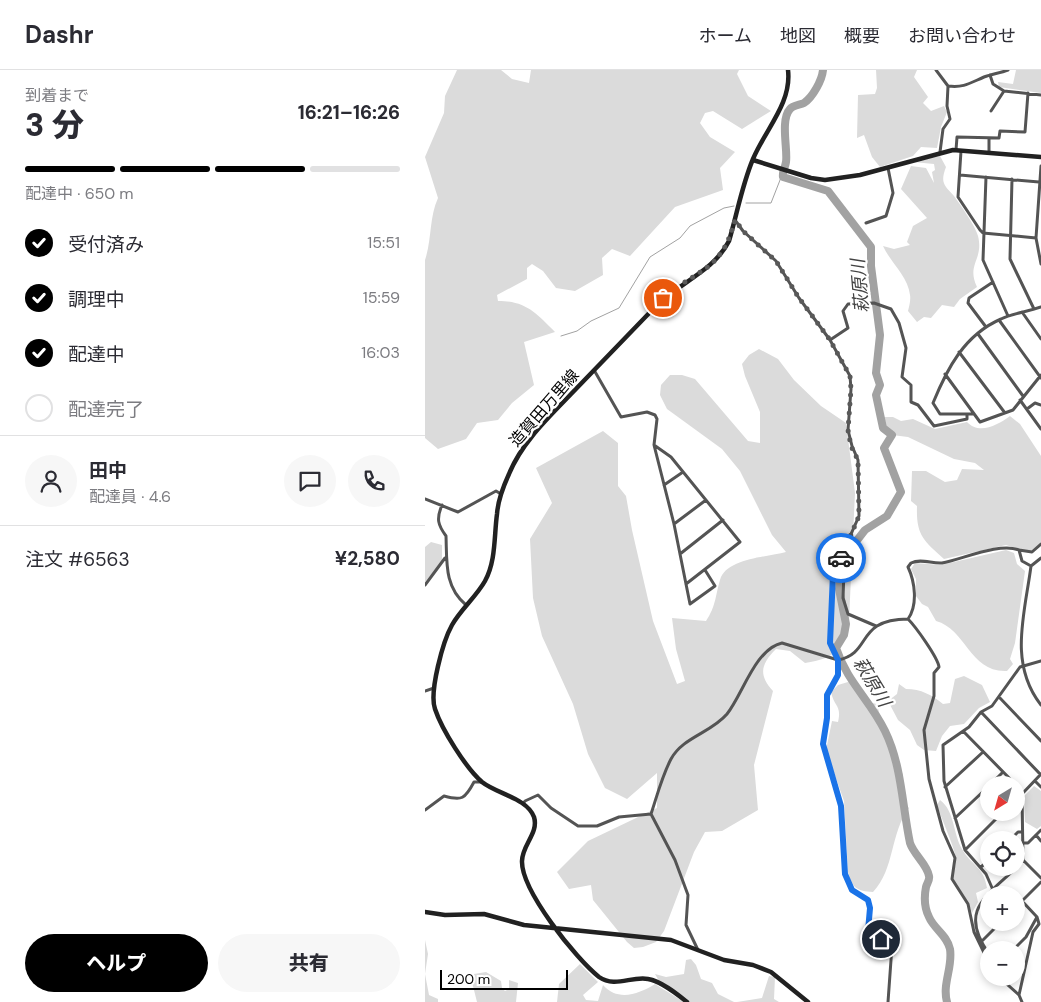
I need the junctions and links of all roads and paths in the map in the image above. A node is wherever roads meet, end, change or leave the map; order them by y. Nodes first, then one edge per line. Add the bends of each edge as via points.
1 (788, 70) edge
2 (936, 70) edge
3 (1008, 70) edge
4 (990, 76) junction
5 (949, 86) junction
6 (1004, 91) junction
7 (1028, 93) junction
8 (1041, 95) edge
9 (991, 111) dead end
10 (989, 138) junction
11 (959, 150) junction
12 (940, 152) junction
13 (989, 153) junction
14 (1041, 157) edge
15 (753, 160) junction
16 (1041, 166) edge
17 (888, 167) junction
18 (960, 175) junction
19 (986, 176) junction
20 (1012, 179) junction
21 (1039, 182) junction
22 (735, 220) junction
23 (866, 223) dead end
24 (983, 233) junction
25 (1009, 237) junction
26 (1036, 238) junction
27 (1041, 264) edge
28 (993, 282) junction
29 (1041, 307) edge
30 (1034, 309) junction
31 (1022, 312) junction
32 (1008, 316) junction
33 (999, 320) junction
34 (986, 327) junction
35 (978, 334) junction
36 (1041, 339) edge
37 (830, 340) junction
38 (959, 352) junction
39 (594, 370) junction
40 (945, 374) junction
41 (1041, 376) edge
42 (1023, 396) junction
43 (1020, 400) junction
44 (1041, 405) edge
45 (1027, 408) junction
46 (1005, 413) junction
47 (967, 414) junction
48 (973, 414) junction
49 (1041, 428) edge
50 (655, 445) junction
51 (683, 472) junction
52 (664, 485) junction
53 (501, 494) junction
54 (425, 499) edge
55 (706, 500) junction
56 (441, 506) junction
57 (723, 520) junction
58 (674, 524) junction
59 (1041, 544) edge
60 (1019, 550) junction
61 (680, 554) junction
62 (445, 558) junction
63 (1041, 558) edge
64 (1031, 566) junction
65 (843, 569) junction
66 (705, 570) junction
67 (686, 584) junction
68 (425, 585) edge
69 (466, 605) junction
70 (908, 619) junction
71 (876, 626) junction
72 (838, 660) junction
73 (1041, 661) edge
74 (1023, 666) junction
75 (434, 688) junction
76 (425, 691) edge
77 (999, 697) junction
78 (1041, 705) edge
79 (981, 712) junction
80 (963, 731) junction
81 (1041, 741) edge
82 (983, 751) junction
83 (1003, 772) junction
84 (1041, 774) edge
85 (999, 776) edge
86 (1007, 776) edge
87 (1035, 781) junction
88 (483, 782) junction
89 (945, 787) junction
90 (1041, 787) edge
91 (1025, 791) edge
92 (980, 794) edge
93 (523, 804) junction
94 (425, 810) edge
95 (651, 814) junction
96 (955, 818) junction
97 (994, 821) edge
98 (1041, 830) edge
99 (1036, 835) junction
100 (1041, 841) edge
101 (1025, 843) edge
102 (965, 850) junction
103 (1025, 862) edge
104 (980, 867) edge
105 (1007, 876) edge
106 (1041, 878) edge
107 (1041, 882) edge
108 (997, 886) edge
109 (1025, 898) edge
110 (980, 903) edge
111 (1025, 904) edge
112 (425, 912) edge
113 (1037, 917) junction
114 (556, 929) junction
115 (992, 931) edge
116 (982, 941) joint
117 (1022, 941) edge
118 (980, 944) edge
119 (698, 950) junction
120 (1009, 986) edge
121 (1019, 995) junction
122 (804, 1001) edge
123 (687, 1002) edge
124 (888, 1002) edge
125 (1022, 1002) edge

1 - 15 main road, 造賀田万里線 via 779,114
2 - 5 street
3 - 4 street
4 - 5 street via 966,87
4 - 6 street via 993,84
5 - 12 street via 949,119 943,128
6 - 7 street
6 - 9 street
7 - 8 street
7 - 10 street via 1025,132 1000,131 999,138
10 - 11 street via 957,137
10 - 13 street
11 - 12 main road
11 - 13 main road
11 - 18 street
12 - 17 main road
13 - 14 main road
15 - 17 main road via 825,180
15 - 22 main road, 造賀田万里線
16 - 21 street
17 - 23 street via 893,193 887,216
18 - 19 street
18 - 24 street via 959,197
19 - 20 street
19 - 24 street
20 - 21 street
20 - 25 street
21 - 26 street
22 - 37 street via 776,261
22 - 39 main road, 造賀田万里線 via 729,241 717,260 663,298
24 - 25 street
24 - 28 street via 983,260
25 - 26 street
25 - 30 street via 1009,259
26 - 27 street
28 - 32 street
28 - 34 street via 969,298 968,303
29 - 30 street
30 - 31 street
31 - 32 street
31 - 36 street
32 - 33 street
33 - 34 street
33 - 41 street
34 - 35 street
35 - 38 street
35 - 42 street
37 - 47 street via 848,328 843,311 848,304 874,303 891,309 905,343 901,372 911,385 911,402 918,405 934,426 967,419
37 - 65 street via 850,376 848,430 858,460 859,516 840,559
38 - 40 street
38 - 46 street
39 - 50 street via 621,417 647,412 655,415
39 - 53 main road, 造賀田万里線 via 530,439 512,466
40 - 47 street via 933,403 940,414
40 - 48 street
41 - 42 street
42 - 43 street
43 - 45 street
43 - 46 street via 1013,410
44 - 45 street via 1035,403
45 - 49 street
46 - 48 street via 980,422
47 - 48 street
50 - 51 street
50 - 52 street
51 - 52 street
51 - 55 street
52 - 58 street
53 - 56 street via 495,491 458,512
53 - 69 main road, 造賀田万里線 via 490,568
54 - 56 street
55 - 57 street
55 - 58 street
56 - 62 street via 438,522 446,536
57 - 61 street
57 - 66 street via 740,542
58 - 61 street
59 - 60 street via 1032,552
60 - 64 street via 1022,561
60 - 70 street via 1005,547 941,563 911,563 908,567 914,588
61 - 67 street
62 - 68 street
62 - 69 street via 452,588
63 - 64 street
64 - 74 street via 1021,632
65 - 71 street via 846,611
65 - 72 street via 833,574 830,643
66 - 67 street
66 - 67 street via 715,586 690,604
69 - 75 main road, 造賀田万里線 via 445,641
70 - 71 street
70 - 118 street via 919,629 923,642 938,660 939,667 934,673 934,696 924,730 929,779 943,831 955,858 952,879 968,904
71 - 72 street via 855,652
72 - 95 street via 782,643 769,648 726,715 679,748 671,759
72 - 124 street via 836,681 827,695 823,749 841,806 845,874 852,890 868,900 868,931 892,946
73 - 74 street
74 - 77 street
74 - 78 street
75 - 76 street
75 - 88 main road, 造賀田万里線 via 433,699 439,719 467,764
77 - 79 street
77 - 81 street
79 - 80 street
79 - 84 street
80 - 82 street
80 - 89 street via 943,745
82 - 83 street
82 - 89 street
83 - 85 street
83 - 86 street
84 - 87 street
87 - 90 street
87 - 91 street
88 - 93 main road, 造賀田万里線
88 - 94 street via 474,782 459,800 444,796
89 - 96 street
92 - 96 street
93 - 95 street via 538,795 570,823 587,828 619,817
93 - 114 main road via 535,822 522,857 524,875
95 - 119 street via 675,860 688,895 687,925
96 - 102 street
97 - 102 street
98 - 99 street
99 - 100 street
99 - 101 street
102 - 104 street
103 - 106 street
105 - 108 street
107 - 109 street
110 - 116 street via 974,920
111 - 113 street
112 - 114 main road via 484,914 509,922
113 - 117 street
113 - 121 street via 1039,924 1033,932
114 - 119 main road via 663,939
114 - 123 main road via 593,971 606,980 652,980
115 - 116 street
119 - 122 main road via 771,972
120 - 121 street
121 - 125 street

